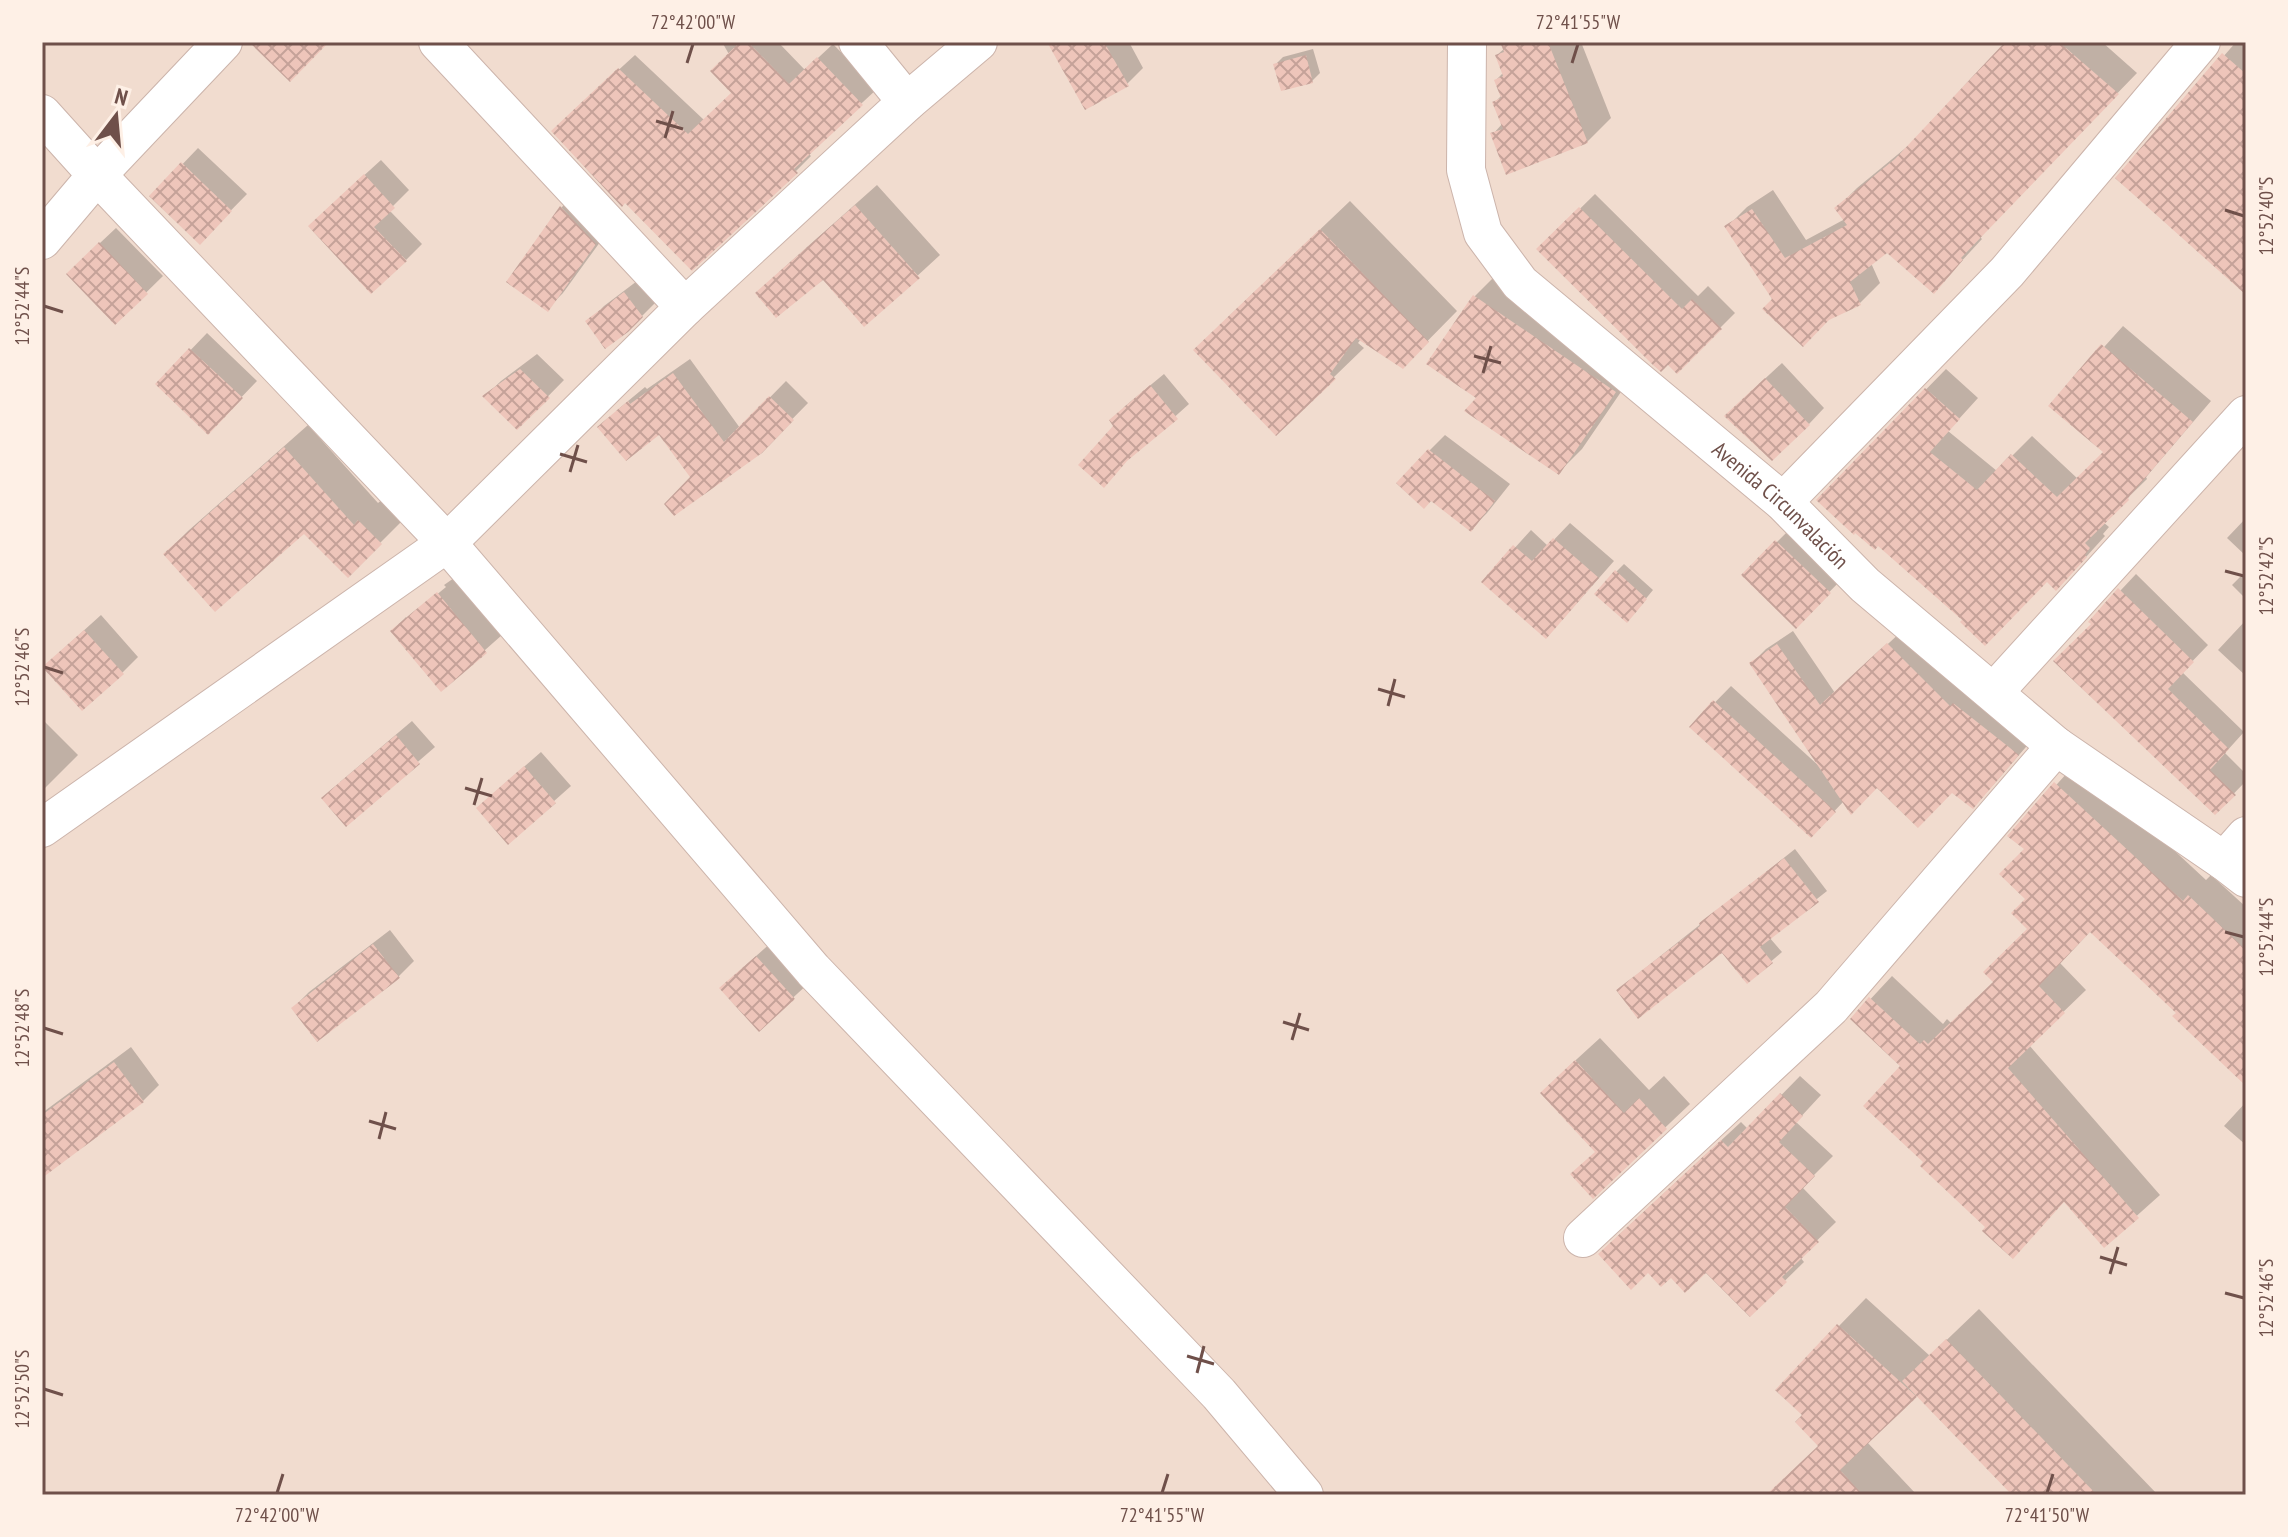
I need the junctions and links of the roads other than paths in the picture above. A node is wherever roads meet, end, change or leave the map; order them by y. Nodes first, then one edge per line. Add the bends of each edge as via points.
1 (223, 42) edge
2 (438, 42) edge
3 (858, 42) edge
4 (978, 42) edge
5 (1467, 42) edge
6 (2201, 42) edge
7 (907, 102) junction
8 (42, 114) edge
9 (97, 175) junction
10 (42, 240) edge
11 (685, 307) junction
12 (2246, 415) edge
13 (1783, 502) junction
14 (447, 543) junction
15 (1994, 692) junction
16 (2056, 746) junction
17 (42, 828) edge
18 (2239, 858) edge
19 (1583, 1238) dead end
20 (1304, 1495) edge

1 - 9 street
2 - 11 street
3 - 7 street
4 - 7 street
5 - 13 street, Avenida Circunvalación via 1466,170 1483,233 1520,283
6 - 13 street via 2007,272
7 - 11 street
8 - 9 street
9 - 10 street
9 - 14 street
11 - 14 street
12 - 15 street
13 - 15 street, Avenida Circunvalación via 1865,585
14 - 17 street
14 - 20 street via 813,970 1219,1394
15 - 16 street, Avenida Circunvalación
16 - 18 street, Avenida Circunvalación
16 - 19 street via 1831,1007

